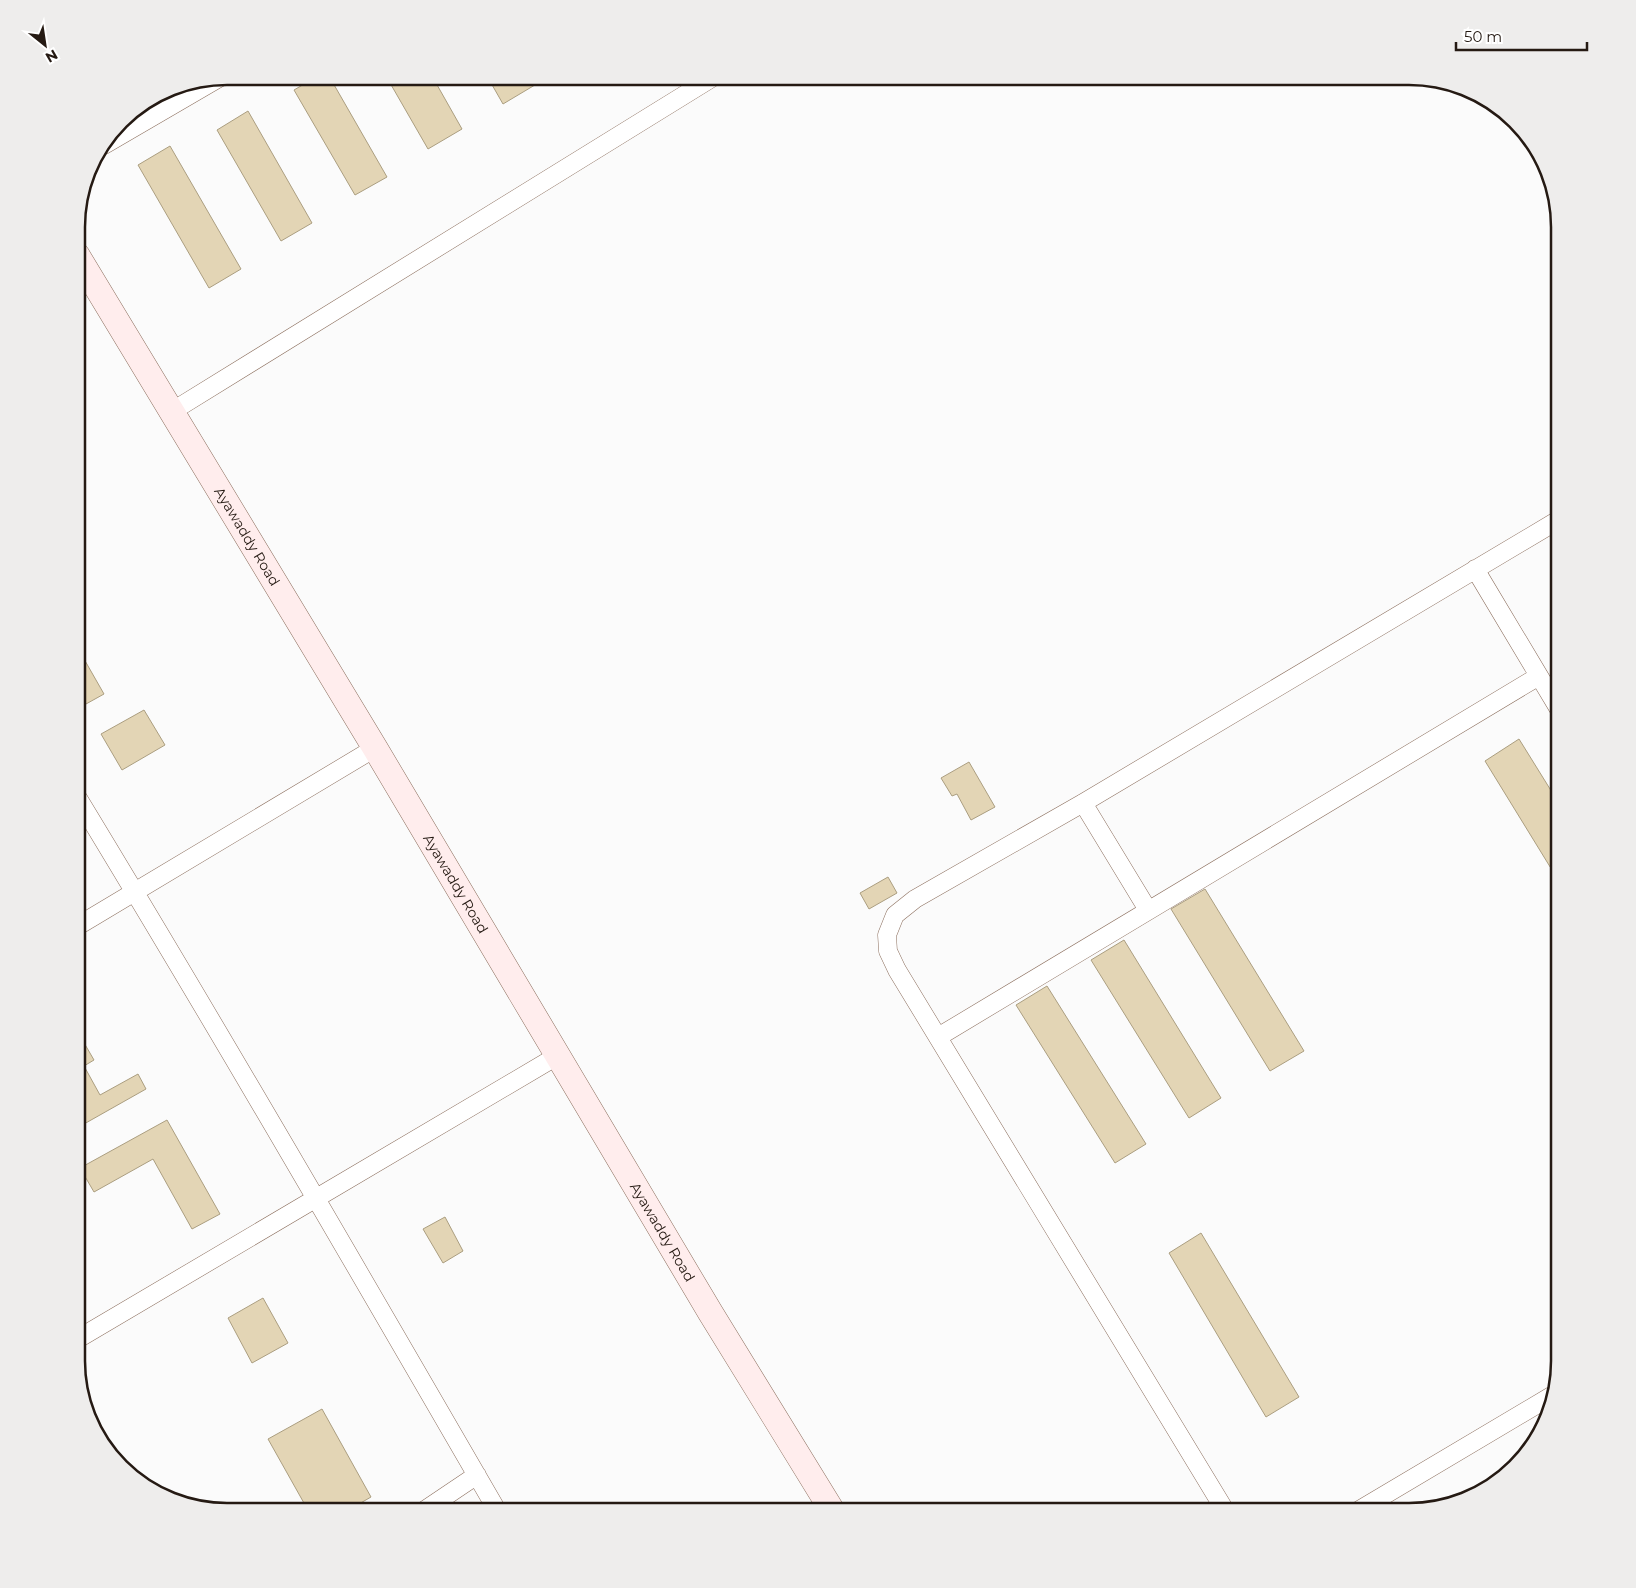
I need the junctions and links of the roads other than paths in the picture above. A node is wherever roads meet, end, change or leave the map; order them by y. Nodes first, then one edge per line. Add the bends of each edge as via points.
1 (700, 85) edge
2 (204, 87) edge
3 (115, 138) edge
4 (85, 268) edge
5 (171, 412) junction
6 (1551, 524) edge
7 (1475, 569) junction
8 (1539, 676) junction
9 (1551, 695) edge
10 (375, 748) junction
11 (1083, 803) junction
12 (85, 810) edge
13 (135, 892) junction
14 (1148, 910) junction
15 (85, 922) edge
16 (938, 1037) junction
17 (557, 1056) junction
18 (316, 1198) junction
19 (85, 1335) edge
20 (1545, 1400) edge
21 (477, 1475) junction
22 (435, 1503) edge
23 (493, 1503) edge
24 (827, 1503) edge
25 (1221, 1503) edge
26 (1371, 1503) edge

1 - 5 street
2 - 3 street
4 - 5 street, Ayawaddy Road
5 - 10 street, Ayawaddy Road
6 - 7 street
7 - 8 street
7 - 11 street
8 - 9 street
8 - 14 street
10 - 13 street
10 - 17 street, Ayawaddy Road
11 - 14 street
11 - 16 street via 915,899 895,915 887,935 888,951
12 - 13 street
13 - 15 street
13 - 18 street
14 - 16 street
16 - 25 street
17 - 18 street
17 - 24 street, Ayawaddy Road
18 - 19 street
18 - 21 street
20 - 26 street
21 - 22 street
21 - 23 street

